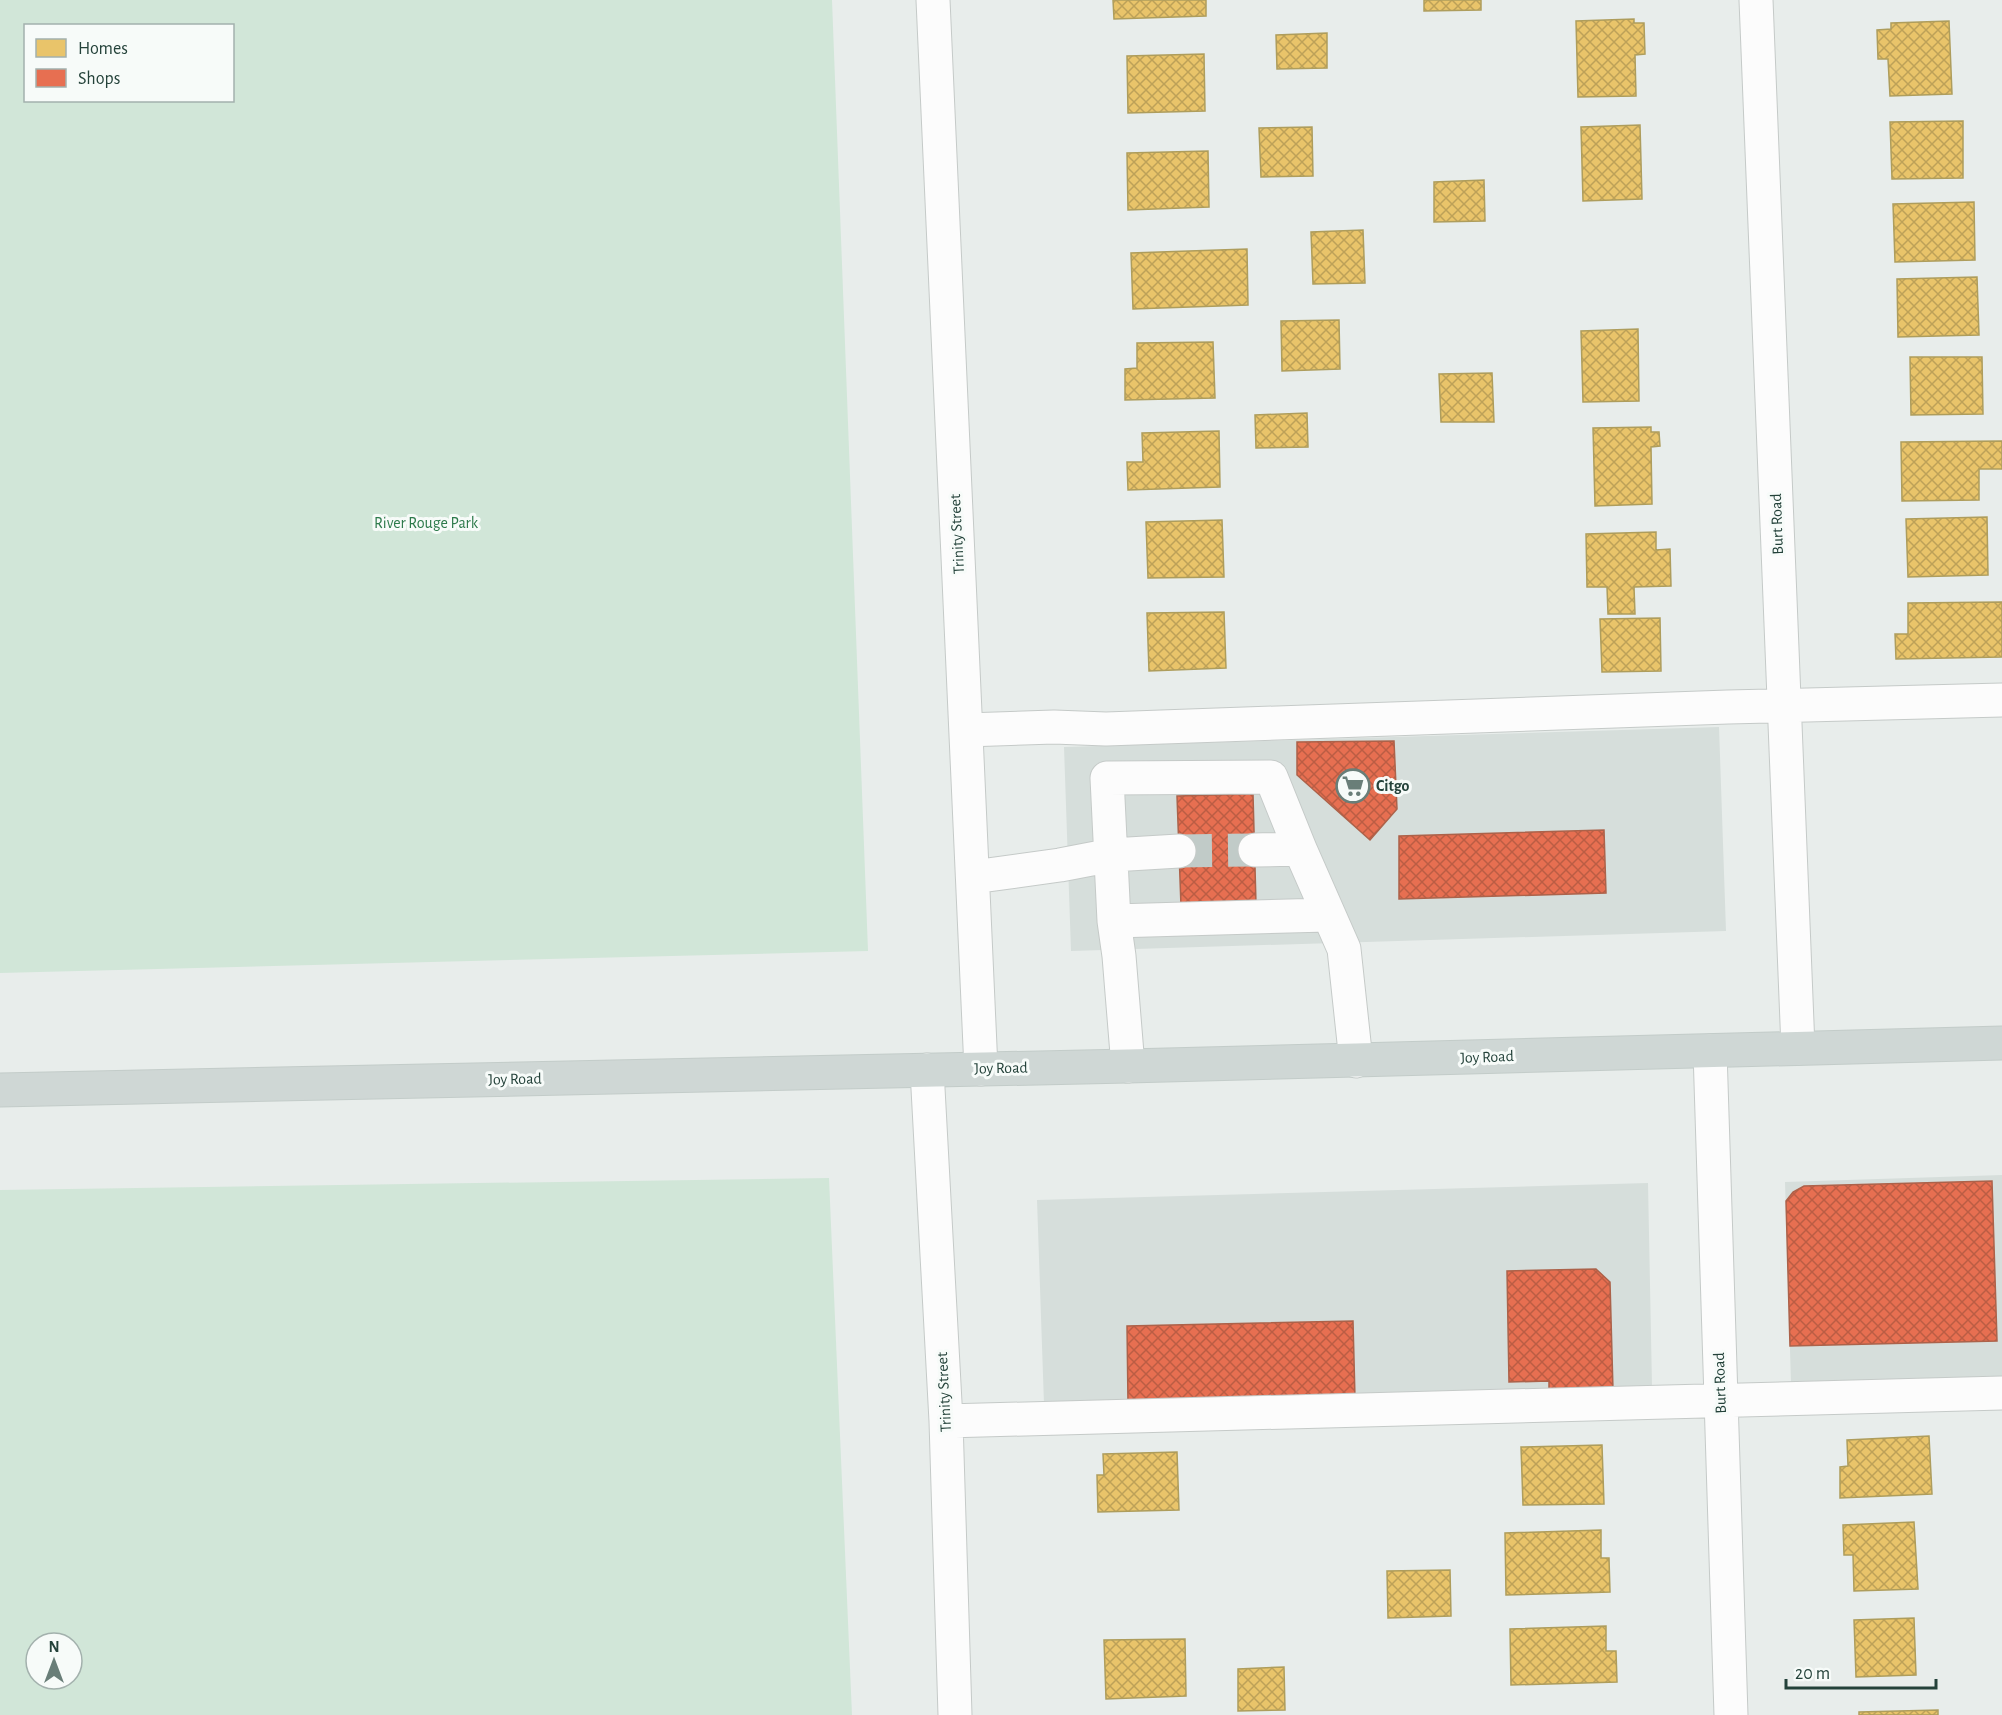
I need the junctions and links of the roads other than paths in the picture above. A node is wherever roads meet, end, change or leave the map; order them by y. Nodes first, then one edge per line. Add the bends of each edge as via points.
1 (933, 0) edge
2 (1756, 0) edge
3 (2002, 700) edge
4 (1785, 705) junction
5 (966, 730) junction
6 (1300, 849) junction
7 (1255, 850) tunnel mouth
8 (1179, 852) tunnel mouth
9 (1112, 855) junction
10 (973, 877) junction
11 (1328, 915) junction
12 (1114, 921) junction
13 (2002, 1042) edge
14 (1798, 1048) junction
15 (1710, 1051) junction
16 (1356, 1061) junction
17 (1128, 1066) junction
18 (981, 1069) junction
19 (927, 1070) junction
20 (0, 1090) edge
21 (2002, 1393) edge
22 (1721, 1401) junction
23 (946, 1421) junction
24 (955, 1715) edge
25 (1731, 1715) edge

1 - 5 street, Trinity Street
2 - 4 street, Burt Road
3 - 4 street
4 - 5 street via 1106,729
4 - 14 street, Burt Road
5 - 10 street, Trinity Street
6 - 7 street
6 - 9 street via 1271,777 1107,778
6 - 11 street
8 - 9 street
9 - 10 street
9 - 12 street
10 - 18 street, Trinity Street
11 - 12 street
11 - 16 street via 1344,949
12 - 17 street
13 - 14 main road, Joy Road
14 - 15 main road, Joy Road
15 - 16 main road, Joy Road
15 - 22 street, Burt Road
16 - 17 main road, Joy Road
17 - 18 main road, Joy Road
18 - 19 main road, Joy Road
19 - 20 main road, Joy Road
19 - 23 street, Trinity Street
21 - 22 street
22 - 23 street
22 - 25 street, Burt Road
23 - 24 street, Trinity Street

